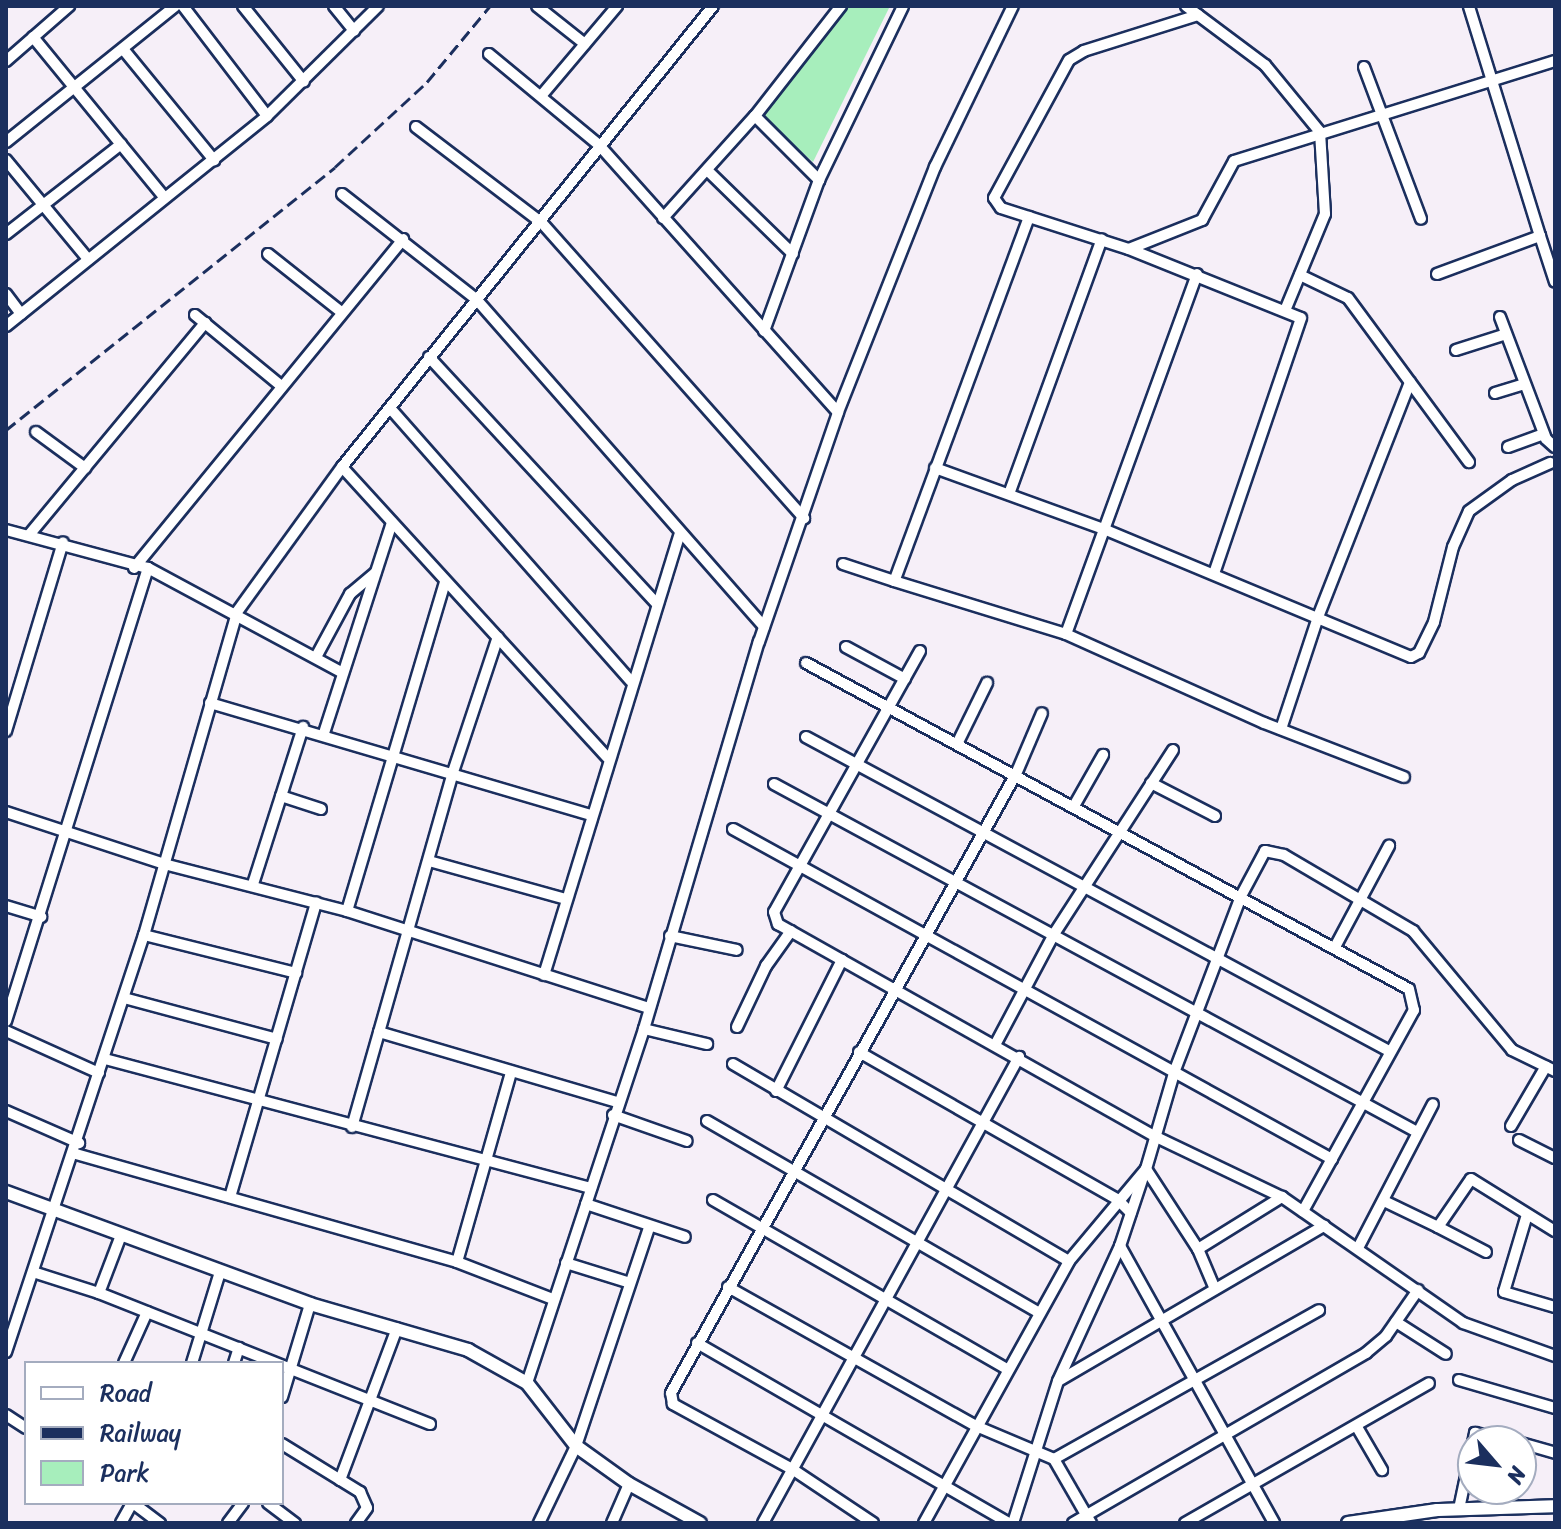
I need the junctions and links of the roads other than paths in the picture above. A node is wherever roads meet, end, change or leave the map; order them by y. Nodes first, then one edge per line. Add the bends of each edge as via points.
1 (69, 6) edge
2 (175, 6) edge
3 (183, 6) edge
4 (243, 6) edge
5 (334, 6) edge
6 (378, 6) edge
7 (537, 6) edge
8 (617, 6) edge
9 (713, 6) edge
10 (841, 6) edge
11 (903, 6) edge
12 (1013, 6) edge
13 (1186, 6) edge
14 (1469, 6) edge
15 (1198, 15) junction
16 (354, 31) junction
17 (33, 37) junction
18 (585, 44) junction
19 (123, 49) junction
20 (489, 54) dead end
21 (6, 61) edge
22 (1555, 61) edge
23 (1364, 67) dead end
24 (1491, 79) junction
25 (304, 82) junction
26 (76, 88) junction
27 (541, 96) junction
28 (1381, 113) junction
29 (267, 116) junction
30 (755, 116) junction
31 (416, 127) dead end
32 (1320, 132) junction
33 (6, 142) edge
34 (121, 144) junction
35 (599, 145) junction
36 (6, 160) edge
37 (214, 160) junction
38 (707, 170) junction
39 (819, 180) junction
40 (342, 194) dead end
41 (164, 197) junction
42 (41, 204) junction
43 (1029, 217) junction
44 (663, 218) junction
45 (1421, 219) dead end
46 (542, 223) junction
47 (6, 234) edge
48 (1540, 236) junction
49 (403, 239) junction
50 (1102, 239) junction
51 (1129, 249) junction
52 (268, 254) dead end
53 (793, 254) junction
54 (88, 259) junction
55 (1197, 274) junction
56 (1437, 274) dead end
57 (1300, 275) junction
58 (1555, 282) edge
59 (6, 294) edge
60 (477, 300) junction
61 (1286, 308) junction
62 (340, 311) junction
63 (21, 314) junction
64 (195, 315) dead end
65 (1500, 317) dead end
66 (205, 323) junction
67 (6, 326) edge
68 (764, 331) junction
69 (1506, 334) junction
70 (1456, 350) dead end
71 (429, 357) junction
72 (1410, 382) junction
73 (1524, 384) junction
74 (280, 385) junction
75 (1495, 393) dead end
76 (390, 408) junction
77 (838, 412) junction
78 (36, 432) dead end
79 (1544, 434) junction
80 (1508, 447) dead end
81 (1555, 447) edge
82 (1469, 462) dead end
83 (1550, 463) dead end
84 (342, 467) junction
85 (85, 468) junction
86 (935, 468) junction
87 (1009, 494) junction
88 (804, 518) junction
89 (392, 523) junction
90 (6, 530) edge
91 (1106, 530) junction
92 (29, 535) junction
93 (679, 535) junction
94 (63, 542) junction
95 (843, 564) dead end
96 (134, 568) junction
97 (148, 568) junction
98 (375, 573) junction
99 (1214, 574) junction
100 (894, 581) junction
101 (445, 582) junction
102 (656, 603) junction
103 (237, 612) junction
104 (1318, 617) junction
105 (764, 627) junction
106 (1066, 634) junction
107 (498, 637) junction
108 (846, 647) dead end
109 (920, 651) dead end
110 (316, 657) junction
111 (806, 663) dead end
112 (341, 672) junction
113 (905, 679) junction
114 (631, 681) junction
115 (987, 683) dead end
116 (210, 703) junction
117 (891, 705) junction
118 (1042, 713) dead end
119 (303, 727) junction
120 (1281, 729) junction
121 (6, 731) edge
122 (324, 733) junction
123 (806, 737) dead end
124 (958, 742) junction
125 (1173, 750) dead end
126 (390, 755) junction
127 (1103, 755) dead end
128 (607, 757) junction
129 (859, 764) junction
130 (1016, 774) junction
131 (452, 775) junction
132 (1404, 777) dead end
133 (1151, 783) junction
134 (774, 784) dead end
135 (281, 796) junction
136 (1074, 806) junction
137 (321, 809) dead end
138 (6, 812) edge
139 (831, 814) junction
140 (590, 815) junction
141 (1215, 816) dead end
142 (733, 829) dead end
143 (66, 830) junction
144 (1118, 830) junction
145 (984, 831) junction
146 (1389, 846) dead end
147 (429, 861) junction
148 (164, 864) junction
149 (803, 865) junction
150 (955, 883) junction
151 (253, 884) junction
152 (1088, 885) junction
153 (1241, 896) junction
154 (566, 899) junction
155 (1361, 900) junction
156 (316, 902) junction
157 (6, 906) edge
158 (347, 911) junction
159 (41, 917) junction
160 (406, 931) junction
161 (791, 931) junction
162 (927, 933) junction
163 (1054, 934) junction
164 (144, 935) junction
165 (670, 936) junction
166 (1335, 947) junction
167 (737, 950) dead end
168 (1219, 956) junction
169 (842, 960) junction
170 (296, 973) junction
171 (544, 975) junction
172 (895, 989) junction
173 (1026, 989) junction
174 (124, 998) junction
175 (649, 1008) junction
176 (1197, 1014) junction
177 (6, 1021) edge
178 (737, 1027) dead end
179 (644, 1029) junction
180 (6, 1031) edge
181 (379, 1032) junction
182 (277, 1039) junction
183 (707, 1044) dead end
184 (995, 1045) junction
185 (1389, 1051) junction
186 (859, 1052) junction
187 (1019, 1057) junction
188 (105, 1059) junction
189 (733, 1064) dead end
190 (1551, 1069) edge
191 (1175, 1070) junction
192 (511, 1072) junction
193 (99, 1073) junction
194 (776, 1091) junction
195 (258, 1101) junction
196 (1362, 1101) junction
197 (617, 1102) junction
198 (1433, 1104) dead end
199 (6, 1111) edge
200 (613, 1115) junction
201 (822, 1119) junction
202 (707, 1121) dead end
203 (1511, 1126) dead end
204 (352, 1127) junction
205 (985, 1127) junction
206 (1417, 1132) junction
207 (1156, 1137) junction
208 (1519, 1140) dead end
209 (687, 1141) dead end
210 (77, 1148) junction
211 (1555, 1158) edge
212 (1332, 1159) junction
213 (487, 1161) junction
214 (1146, 1169) junction
215 (793, 1171) junction
216 (591, 1188) junction
217 (949, 1191) junction
218 (6, 1192) edge
219 (230, 1197) junction
220 (1282, 1197) junction
221 (713, 1200) dead end
222 (1118, 1200) junction
223 (1384, 1201) junction
224 (586, 1204) junction
225 (1303, 1211) junction
226 (53, 1213) junction
227 (1131, 1213) junction
228 (1526, 1218) junction
229 (1324, 1226) junction
230 (1438, 1227) junction
231 (649, 1228) junction
232 (762, 1230) junction
233 (1555, 1231) edge
234 (685, 1237) dead end
235 (120, 1238) junction
236 (915, 1244) junction
237 (1120, 1246) junction
238 (1358, 1248) junction
239 (1198, 1249) junction
240 (1486, 1252) dead end
241 (1069, 1261) junction
242 (457, 1262) junction
243 (566, 1263) junction
244 (33, 1272) junction
245 (220, 1272) junction
246 (627, 1282) junction
247 (728, 1287) junction
248 (1215, 1289) junction
249 (1418, 1290) junction
250 (99, 1293) junction
251 (553, 1299) junction
252 (885, 1299) junction
253 (310, 1304) junction
254 (1555, 1307) edge
255 (1319, 1310) dead end
256 (147, 1312) junction
257 (1039, 1313) junction
258 (1165, 1320) junction
259 (1396, 1322) junction
260 (397, 1328) junction
261 (202, 1337) junction
262 (697, 1343) junction
263 (239, 1348) junction
264 (6, 1352) edge
265 (1446, 1354) dead end
266 (1555, 1356) edge
267 (852, 1358) junction
268 (125, 1361) edge
269 (193, 1361) edge
270 (235, 1361) edge
271 (277, 1361) edge
272 (284, 1363) edge
273 (292, 1366) junction
274 (1007, 1369) junction
275 (1459, 1380) dead end
276 (1058, 1381) junction
277 (1196, 1382) junction
278 (527, 1383) junction
279 (1429, 1383) dead end
280 (284, 1391) edge
281 (371, 1399) junction
282 (1555, 1408) edge
283 (6, 1415) edge
284 (820, 1417) junction
285 (430, 1424) dead end
286 (976, 1426) junction
287 (24, 1427) edge
288 (1357, 1427) junction
289 (1227, 1435) junction
290 (284, 1445) edge
291 (576, 1446) junction
292 (1033, 1454) junction
293 (1054, 1459) junction
294 (792, 1469) junction
295 (1382, 1470) dead end
296 (340, 1480) junction
297 (1253, 1482) junction
298 (629, 1484) junction
299 (945, 1486) junction
300 (131, 1505) edge
301 (135, 1505) edge
302 (242, 1505) edge
303 (271, 1505) edge
304 (1460, 1505) edge
305 (1555, 1506) edge
306 (1459, 1509) junction
307 (1090, 1520) edge
308 (691, 1521) edge
309 (121, 1523) edge
310 (160, 1523) edge
311 (228, 1523) edge
312 (295, 1523) edge
313 (356, 1523) edge
314 (539, 1523) edge
315 (612, 1523) edge
316 (763, 1523) edge
317 (873, 1523) edge
318 (924, 1523) edge
319 (1011, 1523) edge
320 (1073, 1523) edge
321 (1185, 1523) edge
322 (1274, 1523) edge
323 (1348, 1523) edge

1 - 17 street
2 - 19 street
3 - 29 street
4 - 25 street
5 - 16 street
6 - 16 street
7 - 18 street
8 - 18 street
9 - 35 street
10 - 30 street
11 - 39 street
12 - 77 street via 935,167
13 - 15 street
14 - 24 street
15 - 32 street via 1284,83
15 - 43 street via 1069,60 994,198 1001,208
16 - 25 street
17 - 21 street
17 - 26 street
18 - 27 street
19 - 26 street
19 - 37 street
20 - 27 street
22 - 24 street
23 - 28 street
24 - 28 street
24 - 48 street
25 - 29 street
26 - 33 street
26 - 34 street
27 - 35 street
28 - 32 street
28 - 45 street
29 - 37 street
30 - 38 street
30 - 39 street
31 - 46 street
32 - 51 street via 1234,161 1202,220
32 - 57 street via 1328,200
34 - 41 street
34 - 42 street
35 - 44 street
35 - 46 street
36 - 42 street
37 - 41 street
38 - 44 street
38 - 53 street
39 - 53 street
40 - 49 street
41 - 54 street
42 - 47 street
42 - 54 street
43 - 50 street
43 - 86 street
44 - 68 street
46 - 60 street
46 - 88 street
48 - 56 street
48 - 58 street
49 - 60 street
49 - 62 street
50 - 51 street
50 - 87 street
51 - 55 street
52 - 62 street
53 - 68 street
54 - 63 street
55 - 61 street
55 - 91 street
57 - 61 street
57 - 72 street via 1348,298
59 - 63 street
60 - 71 street
60 - 93 street
61 - 99 street via 1298,313 1301,325
62 - 74 street
63 - 67 street
64 - 66 street
65 - 69 street
66 - 74 street
66 - 85 street
68 - 77 street
69 - 70 street
69 - 73 street
71 - 76 street
71 - 102 street
72 - 82 street
72 - 104 street
73 - 75 street
73 - 79 street
74 - 96 street
76 - 84 street
76 - 114 street
77 - 88 street
78 - 85 street
79 - 80 street
79 - 81 street
83 - 104 street via 1512,480 1469,511 1453,547 1434,622 1416,656
84 - 89 street
84 - 103 street
85 - 92 street
86 - 87 street
86 - 100 street
87 - 91 street
88 - 105 street
89 - 98 street
89 - 101 street
90 - 92 street
91 - 99 street
91 - 106 street
92 - 94 street
93 - 102 street
93 - 105 street
94 - 96 street
94 - 121 street
95 - 100 street
96 - 97 street
97 - 103 street
97 - 143 street
98 - 110 street via 350,594
98 - 112 street
99 - 104 street
100 - 106 street
101 - 107 street
101 - 126 street
102 - 114 street
103 - 110 street
103 - 116 street
104 - 120 street
105 - 165 street
106 - 120 street
107 - 128 street
107 - 131 street
108 - 113 street
109 - 113 street
110 - 112 street
111 - 117 street
112 - 122 street
113 - 117 street
114 - 128 street
115 - 124 street
116 - 119 street
116 - 148 street
117 - 124 street
117 - 129 street
118 - 130 street
119 - 122 street
119 - 135 street
120 - 132 street
122 - 126 street
123 - 129 street
124 - 130 street
125 - 133 street
126 - 131 street
126 - 158 street
127 - 136 street
128 - 140 street
129 - 139 street
129 - 145 street
130 - 136 street
130 - 145 street
131 - 140 street
131 - 147 street
133 - 141 street
133 - 144 street
134 - 139 street
135 - 137 street
135 - 151 street
136 - 144 street
138 - 143 street
139 - 149 street
139 - 150 street
140 - 154 street
142 - 149 street
143 - 148 street
143 - 159 street
144 - 152 street
144 - 153 street
145 - 150 street
145 - 152 street
146 - 155 street
147 - 154 street
147 - 160 street
148 - 151 street
148 - 164 street
149 - 161 street via 774,912 778,924
149 - 162 street
150 - 162 street
150 - 163 street
151 - 156 street
152 - 163 street
152 - 168 street
153 - 155 street via 1259,858 1274,851
153 - 166 street
153 - 168 street
154 - 171 street
155 - 166 street
155 - 190 street via 1413,931 1512,1050
156 - 158 street
156 - 170 street
157 - 159 street
158 - 160 street
159 - 177 street
160 - 171 street
160 - 181 street
161 - 169 street
161 - 178 street via 766,966
162 - 172 street
162 - 173 street
163 - 173 street
163 - 176 street
164 - 170 street
164 - 174 street
165 - 167 street
165 - 175 street
166 - 185 street via 1415,997 1414,1010
168 - 176 street
168 - 185 street
169 - 172 street
169 - 194 street
170 - 182 street
171 - 175 street
172 - 184 street
172 - 186 street
173 - 184 street
173 - 191 street
174 - 182 street
174 - 188 street
175 - 179 street
176 - 191 street
176 - 196 street
179 - 183 street
179 - 197 street
180 - 193 street
181 - 192 street
181 - 204 street
182 - 195 street
184 - 187 street
185 - 196 street
186 - 201 street
186 - 205 street
187 - 205 street
187 - 207 street
188 - 193 street
188 - 195 street
189 - 194 street
190 - 203 street
191 - 207 street
191 - 212 street
192 - 197 street
192 - 213 street
193 - 210 street
194 - 201 street
195 - 204 street
195 - 219 street
196 - 206 street
196 - 212 street
197 - 200 street
198 - 206 street
199 - 210 street
200 - 209 street
200 - 216 street
201 - 215 street
201 - 217 street
202 - 215 street
204 - 213 street
205 - 217 street
205 - 222 street
206 - 223 street
207 - 214 street
207 - 220 street
208 - 211 street
210 - 219 street
210 - 226 street
212 - 225 street
213 - 216 street
213 - 242 street
214 - 222 street
214 - 227 street
214 - 239 street
215 - 232 street
215 - 236 street
216 - 224 street
217 - 236 street
217 - 241 street
218 - 226 street
219 - 242 street
220 - 225 street
220 - 239 street
221 - 232 street
222 - 227 street
222 - 241 street
223 - 230 street
223 - 238 street
224 - 231 street
224 - 243 street
225 - 229 street
226 - 235 street
226 - 244 street
227 - 237 street
228 - 230 street via 1471,1179
228 - 233 street
228 - 254 street via 1504,1292
229 - 238 street
229 - 248 street
230 - 240 street
231 - 234 street
231 - 246 street
232 - 247 street
232 - 252 street
235 - 245 street
235 - 250 street
236 - 252 street
236 - 257 street
237 - 258 street
237 - 276 street
238 - 249 street
239 - 248 street
241 - 257 street
242 - 251 street
243 - 246 street
243 - 251 street
244 - 250 street
244 - 264 street
245 - 253 street
245 - 261 street
246 - 291 street
247 - 262 street
247 - 267 street
248 - 258 street
249 - 259 street
249 - 266 street via 1463,1323
250 - 256 street
251 - 278 street
252 - 267 street
252 - 274 street
253 - 260 street
253 - 273 street
255 - 277 street
256 - 261 street
256 - 268 street
257 - 274 street
258 - 276 street
258 - 277 street
259 - 265 street
259 - 289 street via 1366,1353
260 - 278 street via 468,1350
260 - 281 street
261 - 263 street
261 - 269 street
262 - 284 street
262 - 294 street via 671,1393 673,1404
263 - 270 street
263 - 271 street
267 - 284 street
267 - 286 street
272 - 273 street
273 - 280 street
273 - 281 street
274 - 286 street
275 - 282 street
276 - 292 street
277 - 289 street
277 - 293 street
278 - 291 street
279 - 288 street
281 - 285 street
281 - 296 street
283 - 287 street
284 - 294 street
284 - 299 street
286 - 292 street
286 - 299 street
288 - 295 street
288 - 297 street
289 - 297 street
289 - 307 street
290 - 296 street
291 - 298 street
291 - 314 street
292 - 293 street
292 - 319 street
293 - 307 street
294 - 316 street
294 - 317 street
296 - 313 street via 366,1500 367,1508
297 - 321 street
297 - 322 street
298 - 308 street
298 - 315 street
299 - 318 street
299 - 319 street
300 - 309 street
301 - 310 street
302 - 311 street
303 - 312 street
304 - 306 street
305 - 306 street
306 - 323 street
307 - 320 street

